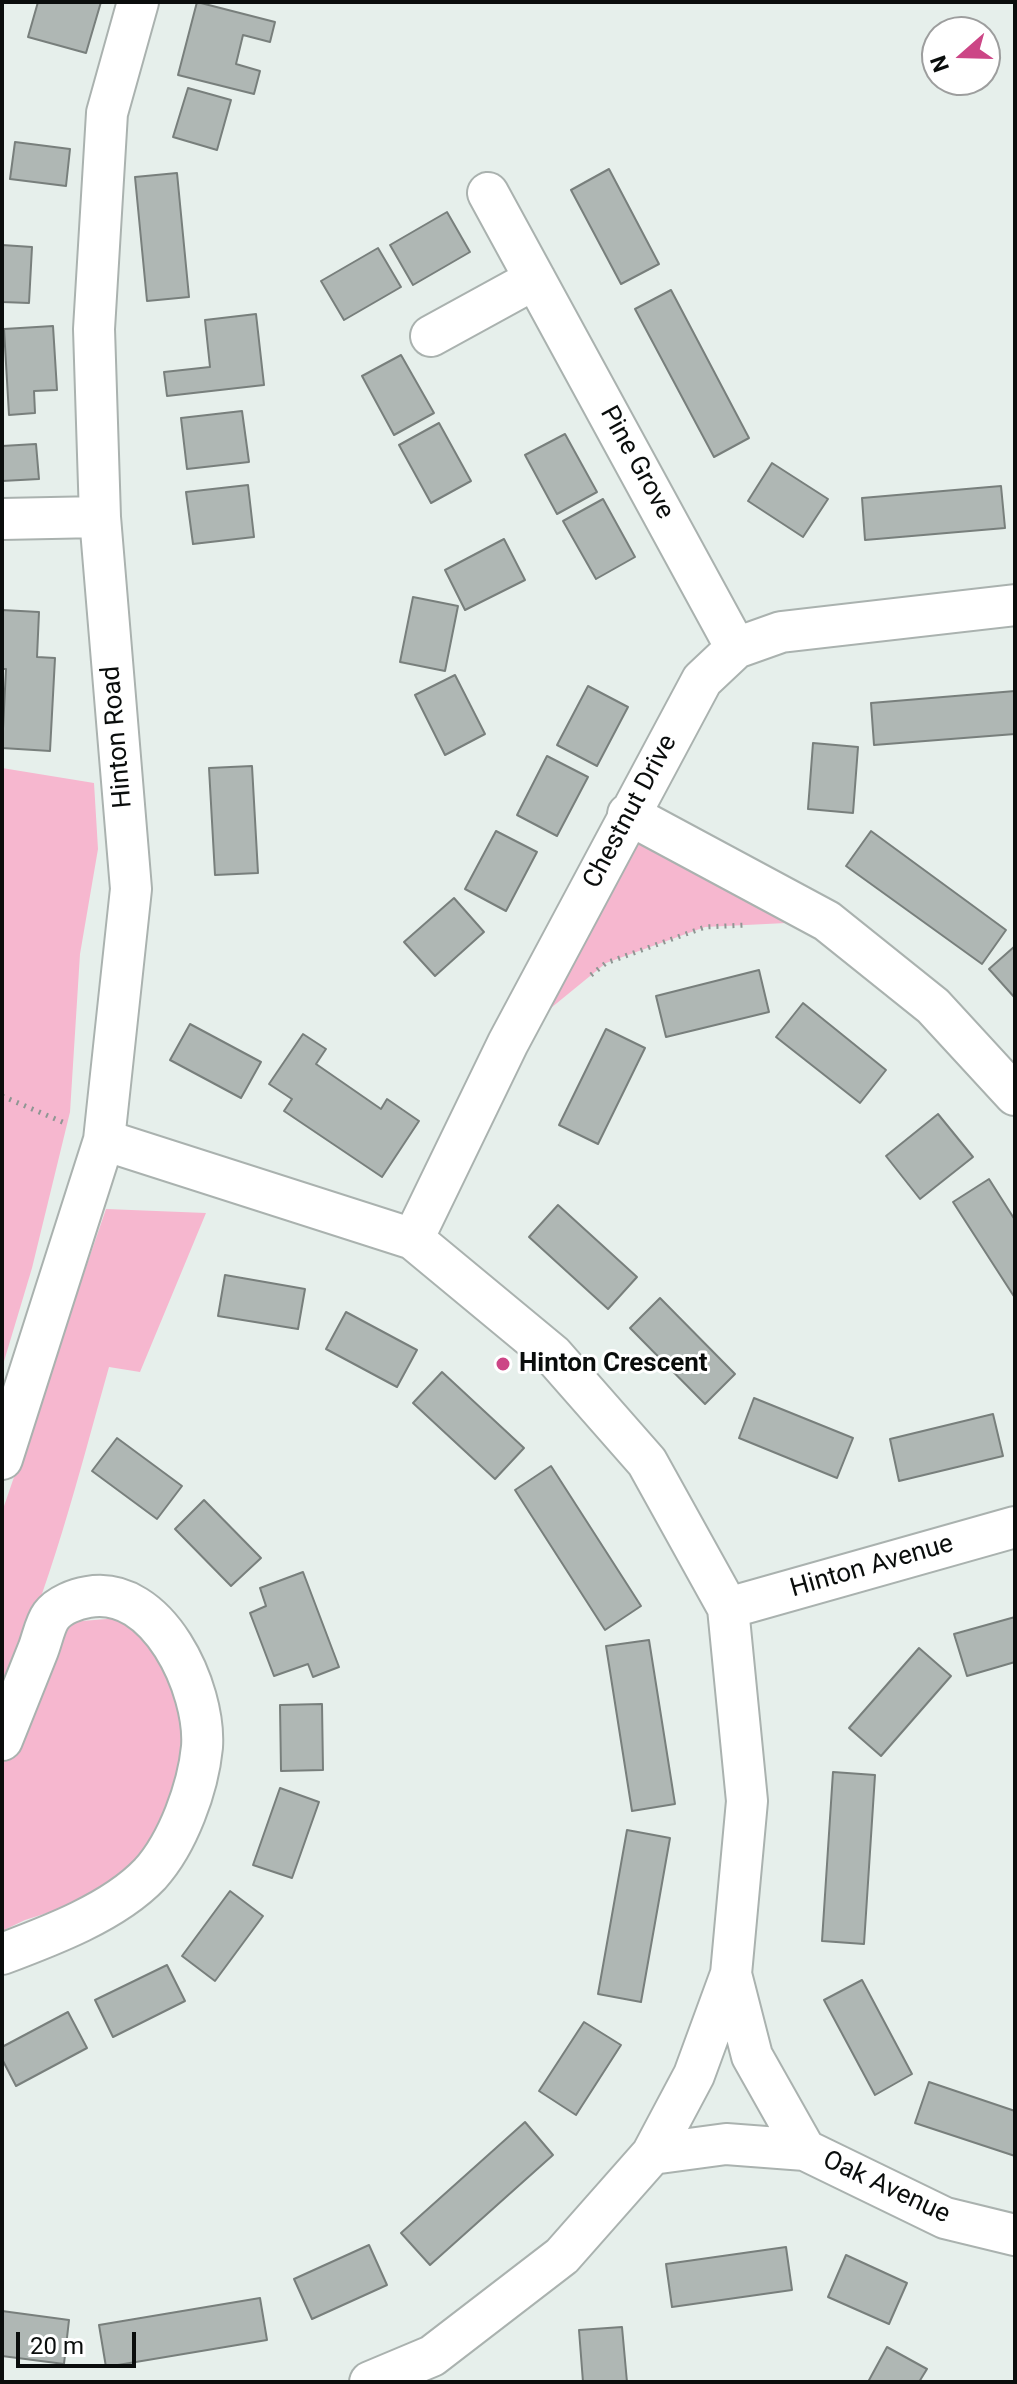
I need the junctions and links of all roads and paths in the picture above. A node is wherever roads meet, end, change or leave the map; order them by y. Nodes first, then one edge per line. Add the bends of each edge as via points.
1 (138, 2) edge
2 (488, 193) dead end
3 (535, 279) junction
4 (431, 336) dead end
5 (100, 517) junction
6 (2, 519) edge
7 (1015, 605) edge
8 (736, 648) junction
9 (628, 814) junction
10 (751, 925) dead end
11 (581, 983) dead end
12 (1015, 1095) edge
13 (2, 1096) edge
14 (104, 1140) junction
15 (413, 1239) junction
16 (2, 1459) edge
17 (1015, 1527) edge
18 (728, 1608) junction
19 (2, 1740) edge
20 (2, 1954) edge
21 (731, 1974) junction
22 (805, 2150) junction
23 (652, 2154) junction
24 (1015, 2235) edge
25 (444, 2369) edge
26 (370, 2382) edge

1 - 5 street, Hinton Road via 107,113 94,329
2 - 3 street, Pine Grove
3 - 4 street
3 - 8 street, Pine Grove
5 - 6 street
5 - 14 street, Hinton Road via 131,889
7 - 8 street, Chestnut Drive via 781,632
8 - 9 street, Chestnut Drive via 702,680
9 - 12 street via 827,921 933,1006
9 - 15 street, Chestnut Drive
10 - 11 path via 705,927 606,963
13 - 14 path
14 - 15 street
14 - 16 street, Hinton Road
15 - 18 street via 553,1355 647,1462
17 - 18 street, Hinton Avenue
18 - 21 street via 747,1801
19 - 20 street via 51,1616 74,1599 103,1594 137,1608 165,1630 200,1711 202,1746 195,1785 180,1827 151,1873 117,1902
21 - 22 street, Oak Avenue via 752,2056
21 - 23 street via 694,2075
22 - 23 street, Oak Avenue via 726,2144
22 - 24 street, Oak Avenue via 945,2218
23 - 25 street via 562,2256
25 - 26 street

